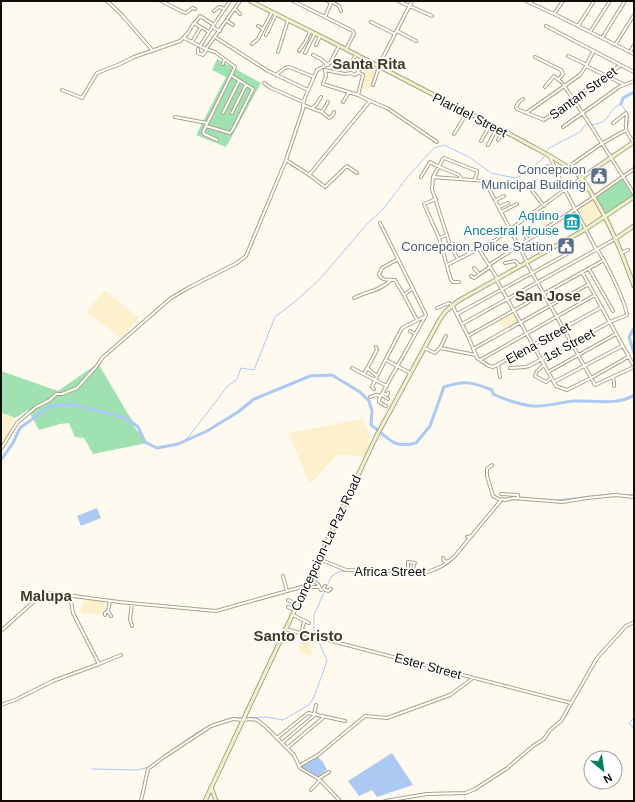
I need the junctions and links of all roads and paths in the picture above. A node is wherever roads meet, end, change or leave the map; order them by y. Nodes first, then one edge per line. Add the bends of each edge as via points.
1 (107, 1) edge
2 (161, 1) edge
3 (230, 1) edge
4 (240, 1) edge
5 (250, 1) edge
6 (293, 1) edge
7 (328, 1) edge
8 (398, 1) edge
9 (412, 1) edge
10 (526, 1) edge
11 (563, 1) edge
12 (594, 1) edge
13 (610, 1) edge
14 (625, 1) edge
15 (332, 2) edge
16 (409, 7) junction
17 (195, 9) dead end
18 (225, 9) junction
19 (235, 9) junction
20 (214, 11) dead end
21 (341, 11) dead end
22 (274, 13) junction
23 (240, 14) dead end
24 (554, 14) junction
25 (634, 15) edge
26 (432, 16) dead end
27 (325, 17) junction
28 (288, 20) junction
29 (227, 21) junction
30 (371, 22) dead end
31 (193, 23) junction
32 (233, 25) dead end
33 (213, 26) junction
34 (258, 26) dead end
35 (546, 26) dead end
36 (578, 26) junction
37 (201, 27) junction
38 (263, 29) junction
39 (397, 30) junction
40 (220, 31) junction
41 (310, 31) junction
42 (209, 32) junction
43 (590, 32) junction
44 (315, 33) junction
45 (395, 34) junction
46 (266, 36) dead end
47 (320, 36) junction
48 (215, 37) junction
49 (184, 38) junction
50 (602, 38) junction
51 (416, 40) dead end
52 (192, 42) junction
53 (252, 44) dead end
54 (316, 45) dead end
55 (615, 45) junction
56 (634, 45) edge
57 (200, 46) junction
58 (339, 46) junction
59 (207, 49) junction
60 (345, 49) junction
61 (198, 50) dead end
62 (153, 51) junction
63 (299, 51) dead end
64 (278, 52) dead end
65 (593, 52) junction
66 (630, 52) junction
67 (305, 54) dead end
68 (634, 54) edge
69 (313, 55) dead end
70 (356, 55) junction
71 (568, 56) dead end
72 (535, 57) dead end
73 (224, 60) junction
74 (365, 60) junction
75 (346, 62) dead end
76 (223, 64) dead end
77 (328, 64) junction
78 (586, 65) junction
79 (621, 66) junction
80 (324, 67) junction
81 (379, 67) junction
82 (325, 70) junction
83 (358, 72) junction
84 (634, 72) edge
85 (276, 75) junction
86 (232, 76) junction
87 (607, 76) junction
88 (314, 77) junction
89 (559, 79) junction
90 (239, 81) junction
91 (634, 81) edge
92 (264, 83) dead end
93 (563, 84) junction
94 (623, 84) junction
95 (246, 85) junction
96 (373, 85) dead end
97 (545, 87) dead end
98 (62, 90) dead end
99 (308, 90) junction
100 (348, 92) junction
101 (358, 95) junction
102 (321, 97) dead end
103 (523, 100) dead end
104 (573, 100) junction
105 (370, 101) junction
106 (303, 102) junction
107 (328, 102) dead end
108 (343, 102) dead end
109 (303, 105) junction
110 (312, 108) junction
111 (322, 112) junction
112 (334, 112) dead end
113 (223, 113) dead end
114 (232, 113) dead end
115 (467, 113) junction
116 (526, 113) junction
117 (582, 113) junction
118 (175, 117) dead end
119 (613, 123) dead end
120 (207, 124) junction
121 (490, 124) junction
122 (563, 127) dead end
123 (497, 128) junction
124 (626, 130) junction
125 (503, 131) junction
126 (454, 134) dead end
127 (217, 140) dead end
128 (498, 140) dead end
129 (481, 141) dead end
130 (437, 142) dead end
131 (602, 143) junction
132 (634, 143) edge
133 (488, 145) dead end
134 (547, 155) junction
135 (611, 158) junction
136 (286, 160) junction
137 (551, 165) junction
138 (438, 167) junction
139 (554, 167) junction
140 (568, 167) junction
141 (634, 169) edge
142 (538, 170) dead end
143 (548, 170) dead end
144 (356, 173) dead end
145 (309, 175) junction
146 (421, 177) dead end
147 (433, 177) junction
148 (623, 177) junction
149 (461, 178) junction
150 (581, 178) junction
151 (475, 179) junction
152 (527, 184) dead end
153 (565, 190) junction
154 (504, 196) dead end
155 (634, 196) edge
156 (594, 197) junction
157 (436, 199) junction
158 (496, 200) junction
159 (508, 203) dead end
160 (517, 204) dead end
161 (544, 206) junction
162 (499, 207) junction
163 (575, 209) junction
164 (501, 212) junction
165 (605, 217) junction
166 (380, 223) dead end
167 (634, 226) edge
168 (586, 229) junction
169 (511, 230) junction
170 (523, 232) dead end
171 (447, 235) junction
172 (439, 238) junction
173 (615, 239) junction
174 (528, 240) junction
175 (518, 247) junction
176 (480, 249) junction
177 (597, 249) junction
178 (628, 250) dead end
179 (621, 253) junction
180 (567, 254) dead end
181 (398, 258) junction
182 (458, 259) junction
183 (604, 260) junction
184 (527, 262) junction
185 (505, 263) dead end
186 (447, 265) junction
187 (490, 266) junction
188 (520, 266) junction
189 (474, 268) dead end
190 (589, 268) junction
191 (532, 272) junction
192 (582, 272) junction
193 (479, 274) junction
194 (471, 276) dead end
195 (497, 279) junction
196 (391, 280) junction
197 (459, 282) dead end
198 (537, 282) junction
199 (589, 284) junction
200 (634, 286) edge
201 (413, 288) junction
202 (502, 289) junction
203 (544, 293) junction
204 (404, 295) junction
205 (595, 295) junction
206 (354, 298) dead end
207 (507, 299) junction
208 (452, 305) junction
209 (550, 305) junction
210 (602, 307) junction
211 (437, 308) dead end
212 (514, 311) junction
213 (613, 311) dead end
214 (457, 314) junction
215 (425, 317) junction
216 (557, 317) junction
217 (417, 320) junction
218 (610, 322) junction
219 (520, 323) junction
220 (462, 324) junction
221 (563, 328) junction
222 (410, 331) dead end
223 (415, 334) junction
224 (527, 334) junction
225 (616, 334) junction
226 (446, 336) dead end
227 (468, 336) junction
228 (572, 343) junction
229 (533, 345) junction
230 (622, 346) junction
231 (376, 347) dead end
232 (424, 348) junction
233 (440, 348) junction
234 (473, 349) junction
235 (476, 355) junction
236 (578, 355) junction
237 (628, 357) junction
238 (386, 360) junction
239 (480, 360) junction
240 (541, 360) junction
241 (497, 365) junction
242 (544, 365) junction
243 (397, 366) junction
244 (585, 366) junction
245 (634, 367) edge
246 (352, 368) dead end
247 (367, 368) junction
248 (510, 368) dead end
249 (548, 372) junction
250 (410, 373) junction
251 (364, 374) junction
252 (377, 376) junction
253 (500, 377) dead end
254 (551, 378) junction
255 (591, 378) junction
256 (613, 378) junction
257 (375, 380) junction
258 (554, 382) junction
259 (387, 386) junction
260 (614, 386) dead end
261 (374, 389) dead end
262 (388, 393) dead end
263 (382, 395) junction
264 (370, 397) dead end
265 (388, 399) dead end
266 (386, 406) dead end
267 (1, 449) edge
268 (492, 465) dead end
269 (501, 494) dead end
270 (634, 497) edge
271 (518, 498) junction
272 (503, 500) junction
273 (472, 536) junction
274 (468, 537) dead end
275 (442, 558) dead end
276 (318, 559) junction
277 (448, 562) junction
278 (314, 567) junction
279 (408, 567) dead end
280 (319, 570) dead end
281 (414, 572) junction
282 (283, 576) dead end
283 (309, 578) junction
284 (305, 586) junction
285 (325, 586) dead end
286 (318, 587) junction
287 (331, 589) dead end
288 (324, 590) junction
289 (287, 591) junction
290 (70, 595) junction
291 (288, 600) dead end
292 (110, 601) junction
293 (132, 603) junction
294 (297, 604) junction
295 (288, 607) dead end
296 (294, 610) junction
297 (108, 611) junction
298 (105, 615) dead end
299 (292, 615) junction
300 (112, 616) dead end
301 (304, 621) junction
302 (634, 622) edge
303 (309, 624) dead end
304 (132, 626) dead end
305 (285, 629) junction
306 (1, 631) edge
307 (301, 634) junction
308 (121, 655) dead end
309 (99, 664) junction
310 (473, 678) junction
311 (571, 702) junction
312 (1, 705) edge
313 (316, 705) dead end
314 (315, 714) junction
315 (325, 716) junction
316 (242, 720) junction
317 (345, 721) dead end
318 (277, 738) junction
319 (282, 743) junction
320 (287, 748) junction
321 (299, 766) junction
322 (329, 772) dead end
323 (319, 779) junction
324 (211, 787) junction
325 (311, 790) dead end
326 (141, 801) edge
327 (205, 801) edge
328 (216, 801) edge
329 (340, 801) edge
330 (385, 801) edge

1 - 62 street
2 - 17 street via 186,13 192,8
3 - 18 street
4 - 19 street
5 - 22 main road, Plaridel Street
6 - 27 street
7 - 15 street
8 - 16 street
9 - 16 street
10 - 24 street
11 - 24 street
12 - 36 street
13 - 43 street
14 - 50 street
15 - 21 street via 339,6
15 - 27 street
16 - 26 street
16 - 39 street
18 - 20 street via 219,7
18 - 33 street
19 - 23 street
19 - 29 street
22 - 28 main road, Plaridel Street
22 - 38 street
22 - 46 street
24 - 36 street
25 - 55 street
27 - 60 street via 354,32
28 - 41 main road, Plaridel Street
28 - 64 street
29 - 32 street
29 - 40 street
30 - 45 street
31 - 33 street via 200,16
31 - 37 street
31 - 49 street
33 - 40 street
33 - 42 street
34 - 38 street
35 - 65 street
36 - 43 street
37 - 42 street
37 - 52 street
38 - 53 street via 258,40
39 - 45 street
39 - 51 street
40 - 48 street
41 - 44 main road, Plaridel Street
41 - 63 street
42 - 57 street
43 - 50 street
44 - 47 main road, Plaridel Street
44 - 67 street
45 - 81 street
47 - 54 street
47 - 58 main road, Plaridel Street
48 - 59 street
48 - 85 street
49 - 52 street
49 - 62 street
50 - 55 street
52 - 57 street
55 - 66 street
56 - 66 street
57 - 59 street
58 - 60 main road, Plaridel Street
58 - 77 street
59 - 61 street via 203,55 198,53
59 - 73 street
60 - 70 main road, Plaridel Street
62 - 98 street via 98,73 82,98
65 - 78 street
65 - 79 street
66 - 68 street
69 - 77 street
70 - 74 main road, Plaridel Street
70 - 75 street via 350,64
71 - 78 street
72 - 89 street via 562,70 563,74
73 - 76 street
73 - 86 street via 235,68
74 - 81 main road, Plaridel Street
74 - 83 street
77 - 80 street
78 - 87 street
78 - 93 street via 580,75
79 - 84 street
79 - 87 street, Santan Street
80 - 82 street
80 - 88 street via 317,69
81 - 96 street
81 - 115 main road, Plaridel Street
82 - 83 street via 355,75
82 - 100 street via 323,84
83 - 101 street via 363,76
85 - 88 street via 287,67
85 - 99 street
86 - 90 street
86 - 120 street
87 - 94 street
87 - 104 street, Santan Street
88 - 99 street
89 - 93 street
89 - 97 street via 554,76
90 - 95 street
90 - 113 street
91 - 94 street
92 - 106 street
93 - 104 street
93 - 116 street
94 - 117 street
95 - 114 street
95 - 120 street via 253,90 231,132
99 - 106 street
100 - 101 street
100 - 108 street
101 - 105 street
102 - 110 street
103 - 116 street via 516,108
104 - 116 street, Santan Street via 544,120
104 - 117 street
105 - 130 street via 387,108
105 - 145 street
106 - 109 street
107 - 111 street
109 - 110 street
109 - 136 street
110 - 111 street
111 - 112 street via 329,118
115 - 121 main road, Plaridel Street
115 - 126 street
117 - 122 street
117 - 131 street
118 - 120 street
119 - 124 street via 626,113
120 - 127 street via 203,133
121 - 123 main road, Plaridel Street
121 - 129 street
123 - 125 main road, Plaridel Street
123 - 133 street
124 - 131 street
124 - 132 street
125 - 128 street
125 - 134 main road, Plaridel Street
131 - 135 street
131 - 140 street
132 - 135 main road
134 - 137 street
134 - 140 main road, Plaridel Street
135 - 148 street
135 - 150 main road
136 - 145 street
136 - 267 street via 246,256 171,298 102,358 77,388 56,394 16,424
137 - 139 street
137 - 142 street
138 - 146 street via 430,162
138 - 147 street
138 - 149 street
138 - 151 street via 444,158 477,171
139 - 143 street
139 - 153 street
140 - 150 main road, Plaridel Street
141 - 148 street
144 - 145 street via 347,166 325,187
147 - 149 street
147 - 157 street via 432,188
148 - 155 street
148 - 156 street
149 - 151 street
150 - 153 street
150 - 156 main road, Plaridel Street
151 - 158 street via 485,180
152 - 161 street
153 - 161 street
153 - 163 street
154 - 158 street
155 - 165 main road, Concepcion-La Paz Road
156 - 163 street
156 - 165 main road, Plaridel Street
157 - 171 street
157 - 172 street via 424,204
158 - 162 street
159 - 162 street
160 - 164 street
161 - 169 street
162 - 164 street
163 - 168 street
163 - 174 street
164 - 169 street
165 - 168 main road, Concepcion-La Paz Road
165 - 173 main road, Plaridel Street
166 - 181 street
167 - 173 main road
168 - 177 street
168 - 184 main road, Concepcion-La Paz Road
169 - 175 street
169 - 176 street
170 - 174 street
171 - 172 street
171 - 182 street
172 - 186 street
173 - 177 street
173 - 179 main road, Plaridel Street
174 - 175 street
175 - 184 street
175 - 187 street
176 - 182 street
176 - 187 street
177 - 183 street
177 - 198 street
178 - 179 street
179 - 200 main road, Plaridel Street
180 - 191 street
181 - 196 street via 379,274 380,277
181 - 201 street
182 - 186 street
183 - 190 street
183 - 218 street, 1st Street via 627,312 626,316
184 - 188 main road, Concepcion-La Paz Road
184 - 191 street
185 - 188 street via 515,261
186 - 197 street via 452,282
187 - 193 street
187 - 195 street
188 - 195 main road, Concepcion-La Paz Road
189 - 193 street
190 - 192 street
190 - 213 street
191 - 198 street
191 - 202 street
192 - 199 street
192 - 203 street
193 - 194 street via 473,278
195 - 202 street
195 - 208 main road, Concepcion-La Paz Road
196 - 204 street via 395,280
196 - 206 street via 382,288
198 - 203 street
198 - 207 street
199 - 205 street
199 - 209 street
201 - 204 street
201 - 215 street
202 - 207 street
202 - 214 street
203 - 209 street
203 - 212 street
204 - 217 street
205 - 210 street
205 - 216 street
207 - 212 street
207 - 220 street
208 - 211 street via 449,303
208 - 214 street
208 - 232 main road, Concepcion-La Paz Road
209 - 216 street
209 - 219 street
210 - 218 street
210 - 221 street, Elena Street
212 - 219 street
212 - 227 street
214 - 220 street
215 - 217 street
215 - 223 street
216 - 221 street
216 - 224 street
217 - 238 street via 402,328
218 - 225 street
218 - 228 street, 1st Street
219 - 224 street
219 - 234 street
220 - 227 street
221 - 228 street
221 - 229 street, Elena Street
222 - 223 street
223 - 243 street
224 - 229 street
224 - 239 street
225 - 230 street
225 - 236 street
226 - 233 street
227 - 234 street
228 - 236 street
228 - 240 street, 1st Street
229 - 240 street
229 - 241 street, Elena Street
230 - 237 street
230 - 244 street
231 - 247 street
232 - 233 street via 435,353
232 - 250 main road, Concepcion-La Paz Road
233 - 235 street
234 - 235 street
235 - 239 street
236 - 244 street
236 - 249 street
237 - 245 street
237 - 255 street
238 - 243 street
238 - 252 street
239 - 241 street via 489,366
240 - 242 street
240 - 248 street, 1st Street via 525,367
241 - 253 street
242 - 249 street
242 - 254 street via 535,376 546,382
243 - 250 street
243 - 259 street
244 - 255 street
244 - 258 street
245 - 256 street
246 - 251 street
247 - 251 street
247 - 252 street
249 - 254 street
250 - 276 main road, Concepcion-La Paz Road via 377,434
251 - 257 street
252 - 257 street
254 - 258 street
255 - 256 street via 595,385
255 - 258 street via 565,390 556,386
256 - 260 street
257 - 259 street
257 - 261 street via 372,387
259 - 263 street
262 - 263 street
263 - 264 street
263 - 265 street
263 - 266 street via 379,402
268 - 272 street via 487,469 487,476 494,497
269 - 271 street via 516,495
270 - 271 street via 616,495 562,502
271 - 272 street
272 - 273 street, Africa Street
273 - 274 street
273 - 277 street, Africa Street
275 - 277 street
276 - 278 main road, Concepcion-La Paz Road
276 - 281 street, Africa Street via 346,570
277 - 281 street, Africa Street via 428,572
278 - 280 street
278 - 283 main road, Concepcion-La Paz Road
279 - 281 street via 408,562 415,563
282 - 289 street
283 - 284 main road, Concepcion-La Paz Road
283 - 286 street via 318,584
284 - 286 street
284 - 289 street
284 - 294 main road, Concepcion-La Paz Road
285 - 288 street
286 - 288 street
287 - 288 street
289 - 293 street via 216,611
290 - 292 street
290 - 306 street via 43,594
290 - 309 street via 77,623
291 - 294 street
292 - 293 street
292 - 297 street
293 - 304 street
294 - 296 main road, Concepcion-La Paz Road
295 - 296 street
296 - 299 main road, Concepcion-La Paz Road
297 - 298 street
297 - 300 street
299 - 301 street
299 - 305 main road, Concepcion-La Paz Road
301 - 303 street
301 - 307 street
302 - 311 street via 626,626 597,658
305 - 307 street, Ester Street
305 - 316 main road, Concepcion-La Paz Road
307 - 310 street, Ester Street
308 - 309 street
309 - 312 street via 53,681
310 - 311 street, Ester Street
310 - 321 street via 450,695 387,718 365,716 318,755
311 - 330 street via 563,719 544,739 475,789 466,793 427,794
313 - 314 street
314 - 315 street
314 - 318 street via 308,713
314 - 319 street
315 - 317 street
315 - 320 street
316 - 318 street via 256,720
316 - 324 main road, Concepcion-La Paz Road
316 - 326 street via 211,726 148,769
318 - 319 street
319 - 320 street
320 - 321 street
321 - 323 street
322 - 323 street
323 - 325 street
323 - 329 street
324 - 327 main road, Concepcion-La Paz Road
324 - 328 main road

